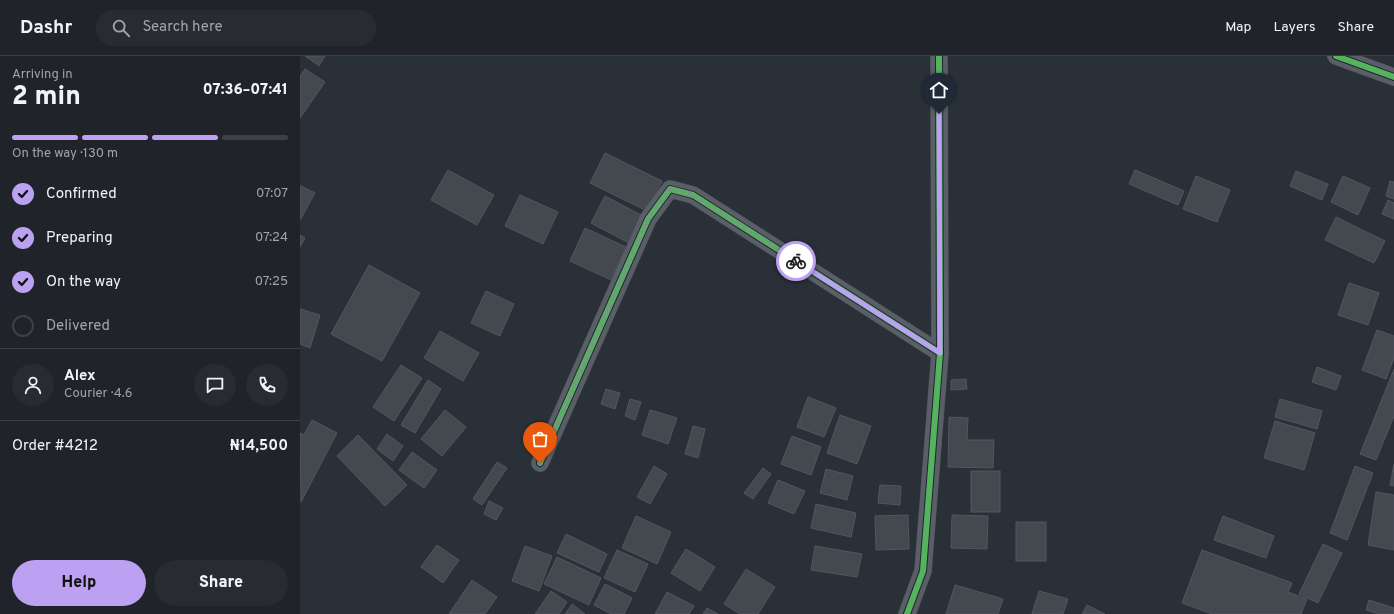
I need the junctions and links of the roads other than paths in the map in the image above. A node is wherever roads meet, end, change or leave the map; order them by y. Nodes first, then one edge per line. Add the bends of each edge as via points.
1 (939, 56) edge
2 (1336, 56) edge
3 (1394, 77) edge
4 (940, 353) junction
5 (540, 463) dead end
6 (907, 614) edge

1 - 4 street
2 - 3 street
4 - 5 street via 693,195 670,189 648,220
4 - 6 street via 923,571

